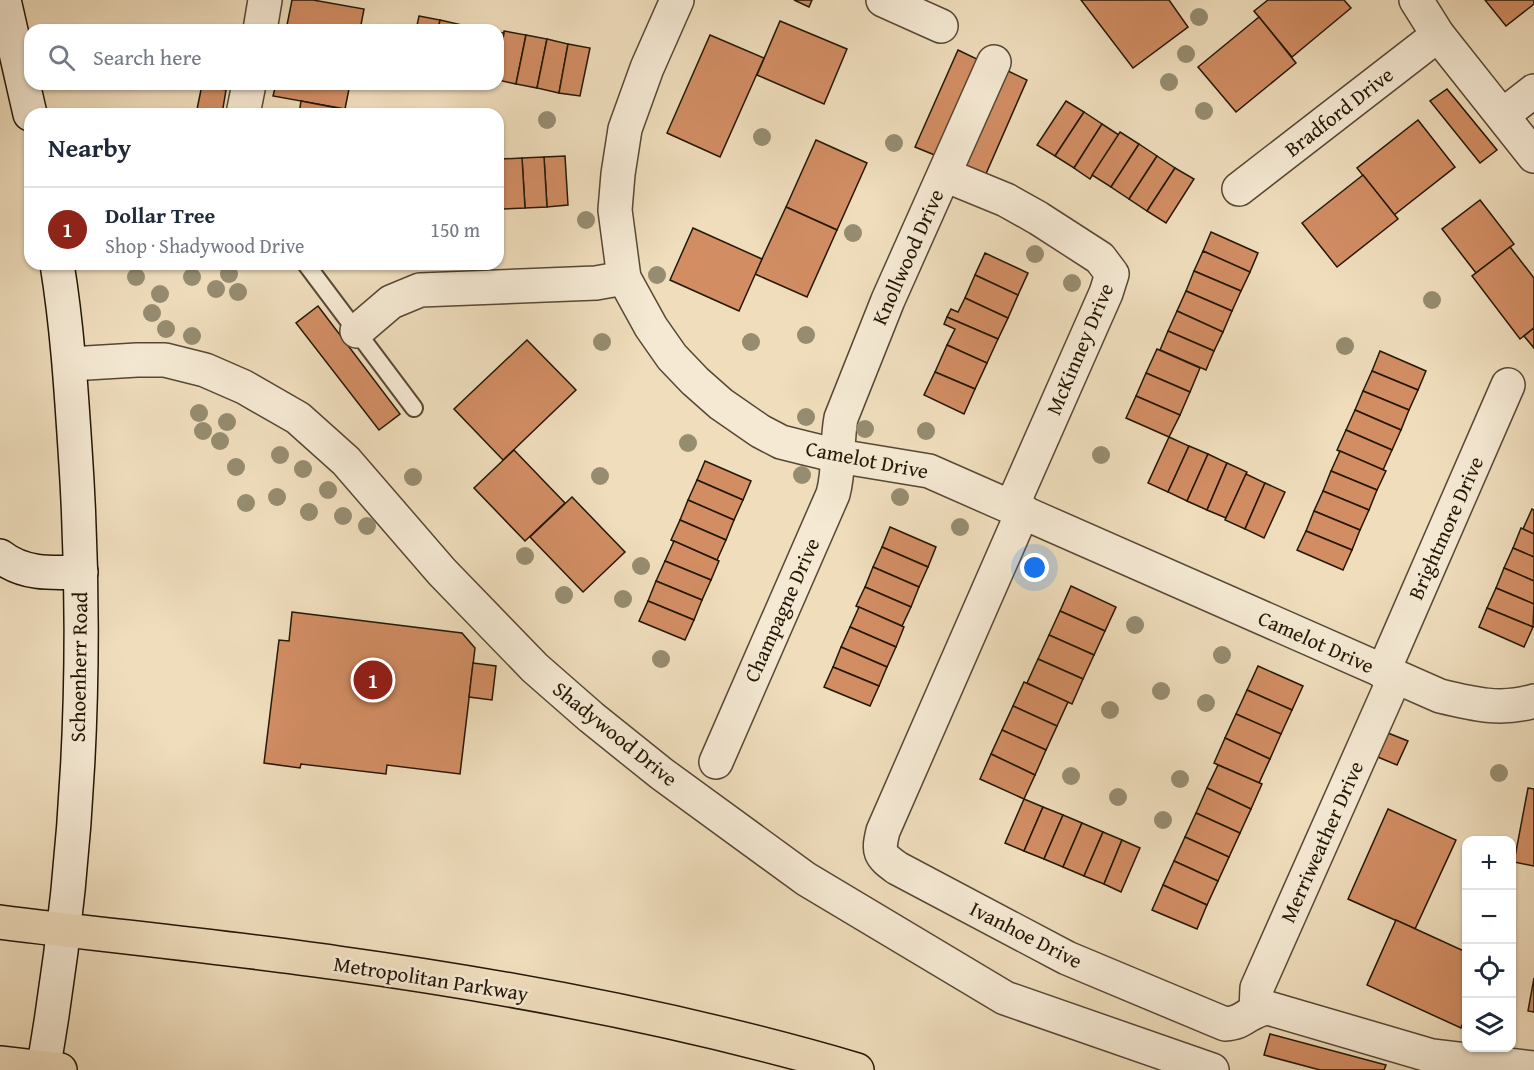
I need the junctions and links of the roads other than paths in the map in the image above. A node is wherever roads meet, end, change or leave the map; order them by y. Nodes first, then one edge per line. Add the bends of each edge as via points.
1 (4, 0) edge
2 (265, 0) edge
3 (883, 0) edge
4 (1416, 0) edge
5 (669, 2) edge
6 (261, 24) edge
7 (941, 26) dead end
8 (1438, 35) junction
9 (994, 62) dead end
10 (24, 88) edge
11 (25, 90) edge
12 (248, 90) edge
13 (1534, 90) edge
14 (29, 108) edge
15 (244, 108) edge
16 (1503, 115) junction
17 (1534, 156) edge
18 (945, 175) junction
19 (1239, 189) dead end
20 (58, 270) edge
21 (311, 270) edge
22 (624, 278) junction
23 (357, 331) junction
24 (70, 364) junction
25 (1508, 384) dead end
26 (414, 408) dead end
27 (838, 456) junction
28 (1018, 508) junction
29 (0, 556) edge
30 (81, 572) junction
31 (1389, 674) junction
32 (1534, 701) edge
33 (716, 762) dead end
34 (0, 922) edge
35 (64, 930) junction
36 (1256, 1009) junction
37 (0, 1063) edge
38 (1534, 1068) edge
39 (49, 1069) edge
40 (857, 1070) edge
41 (1212, 1070) edge

1 - 10 street
2 - 6 street
3 - 7 street
4 - 8 street
5 - 22 street, Camelot Drive via 625,129 615,210
8 - 16 street
8 - 19 street, Bradford Drive
9 - 18 street, Knollwood Drive
11 - 14 street
12 - 15 street
13 - 16 street
16 - 17 street
18 - 27 street, Knollwood Drive via 888,300 841,418
18 - 28 street, McKinney Drive via 1038,218 1100,258 1112,274
20 - 24 street, Schoenherr Road
21 - 23 lane
22 - 23 street via 596,283 420,290 391,302
22 - 27 street, Camelot Drive via 672,357 721,404 781,442
23 - 26 lane
24 - 30 street, Schoenherr Road
24 - 41 street, Shadywood Drive via 165,360 206,370 298,418 346,461 442,572 535,668 662,774 806,879 1005,998
25 - 31 street, Brightmore Drive
27 - 28 street, Camelot Drive via 929,471
27 - 33 street, Champagne Drive via 833,494
28 - 31 street, Camelot Drive
28 - 36 street, Ivanhoe Drive via 879,848 897,868 1067,958 1205,1017 1225,1024 1238,1023
29 - 30 street via 35,572
30 - 35 street, Schoenherr Road via 80,700
31 - 32 street, Camelot Drive via 1440,696 1482,706
31 - 36 street, Merriweather Drive via 1257,988
34 - 35 main road, Metropolitan Parkway
35 - 39 street, Schoenherr Road
35 - 40 main road, Metropolitan Parkway via 338,963 508,991 677,1024
36 - 38 street via 1268,1008 1432,1056
37 - 39 main road

